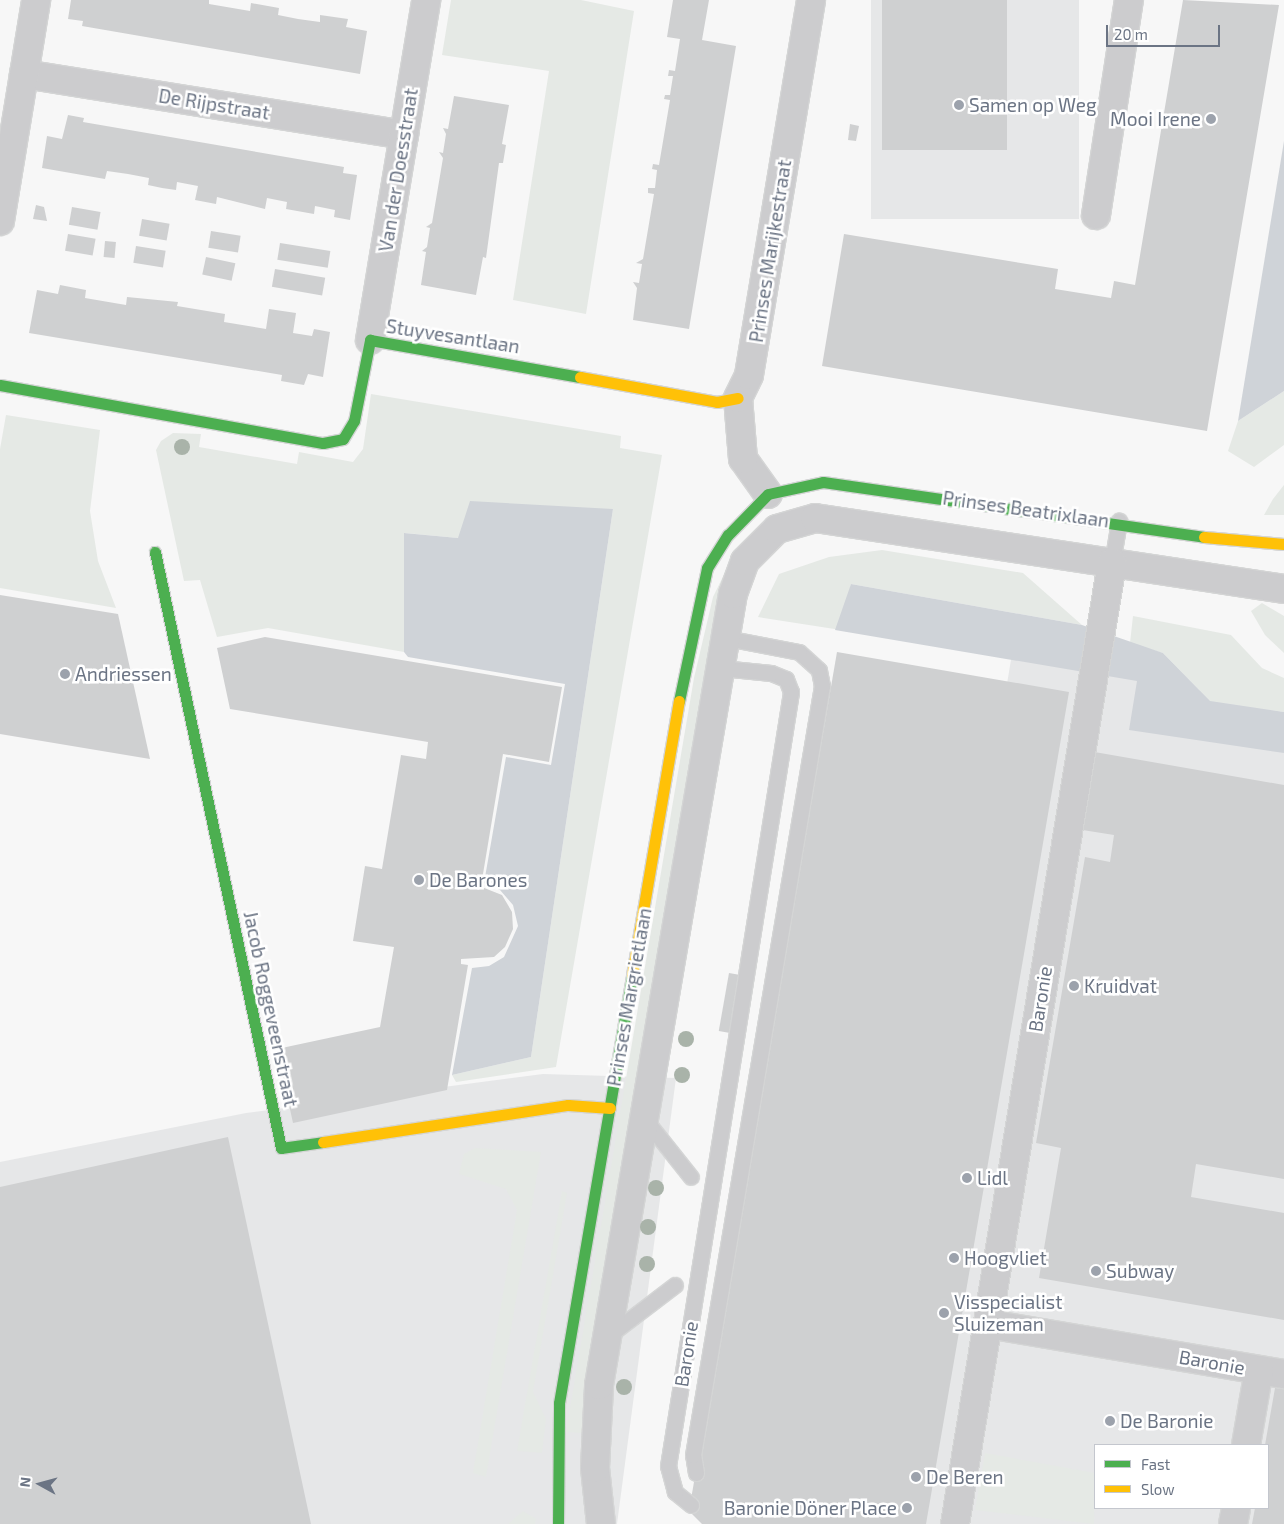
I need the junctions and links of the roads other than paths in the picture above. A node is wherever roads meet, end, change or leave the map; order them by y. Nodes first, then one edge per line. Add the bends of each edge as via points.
1 (36, 0) edge
2 (426, 0) edge
3 (811, 0) edge
4 (1129, 0) edge
5 (24, 74) junction
6 (404, 135) junction
7 (1096, 215) dead end
8 (0, 221) edge
9 (370, 340) junction
10 (0, 385) edge
11 (738, 398) junction
12 (768, 494) junction
13 (1119, 521) junction
14 (777, 529) joint
15 (1284, 544) edge
16 (155, 552) dead end
17 (1112, 563) junction
18 (1284, 589) edge
19 (726, 638) junction
20 (721, 668) junction
21 (610, 1108) junction
22 (644, 1117) junction
23 (691, 1177) dead end
24 (710, 1196) junction
25 (736, 1220) junction
26 (675, 1285) dead end
27 (988, 1324) junction
28 (607, 1337) junction
29 (1272, 1372) edge
30 (1246, 1444) edge
31 (696, 1472) dead end
32 (691, 1505) dead end
33 (1236, 1509) edge
34 (558, 1524) edge
35 (601, 1524) edge
36 (955, 1524) edge
37 (1233, 1524) edge

1 - 5 street
2 - 6 street, Van der Doesstraat
3 - 11 street, Prinses Marijkestraat via 749,375
4 - 7 street
5 - 6 street, De Rijpstraat
5 - 8 street
6 - 9 street, Van der Doesstraat
9 - 10 street, Stuyvesantlaan via 354,421 343,439 323,443
9 - 11 street, Stuyvesantlaan via 717,402
11 - 12 street via 744,459
12 - 13 street, Prinses Beatrixlaan via 823,482
12 - 21 street, Prinses Margrietlaan via 746,512 707,568 690,639
13 - 15 street, Prinses Beatrixlaan via 1228,541
13 - 17 lane
14 - 17 street, Prinses Beatrixlaan via 815,518
14 - 19 street, Prinses Margrietlaan via 745,561
16 - 21 street, Jacob Roggeveenstraat via 281,1148 568,1105
17 - 18 street, Prinses Beatrixlaan
17 - 27 street, Baronie
19 - 20 street, Prinses Margrietlaan
19 - 25 lane, Baronie via 799,652 819,670 822,686
20 - 22 street, Prinses Margrietlaan
20 - 24 lane, Baronie via 771,672 786,680 791,692
21 - 34 street, Prinses Margrietlaan via 560,1403
22 - 23 lane
22 - 28 street, Prinses Margrietlaan
24 - 25 lane via 716,1210
24 - 32 lane, Baronie via 668,1466 675,1492
25 - 31 lane, Baronie via 693,1455
26 - 28 lane
27 - 29 street, Baronie
27 - 36 street, Baronie
28 - 35 street, Prinses Margrietlaan via 595,1429
29 - 30 street, Baronie
33 - 37 street

